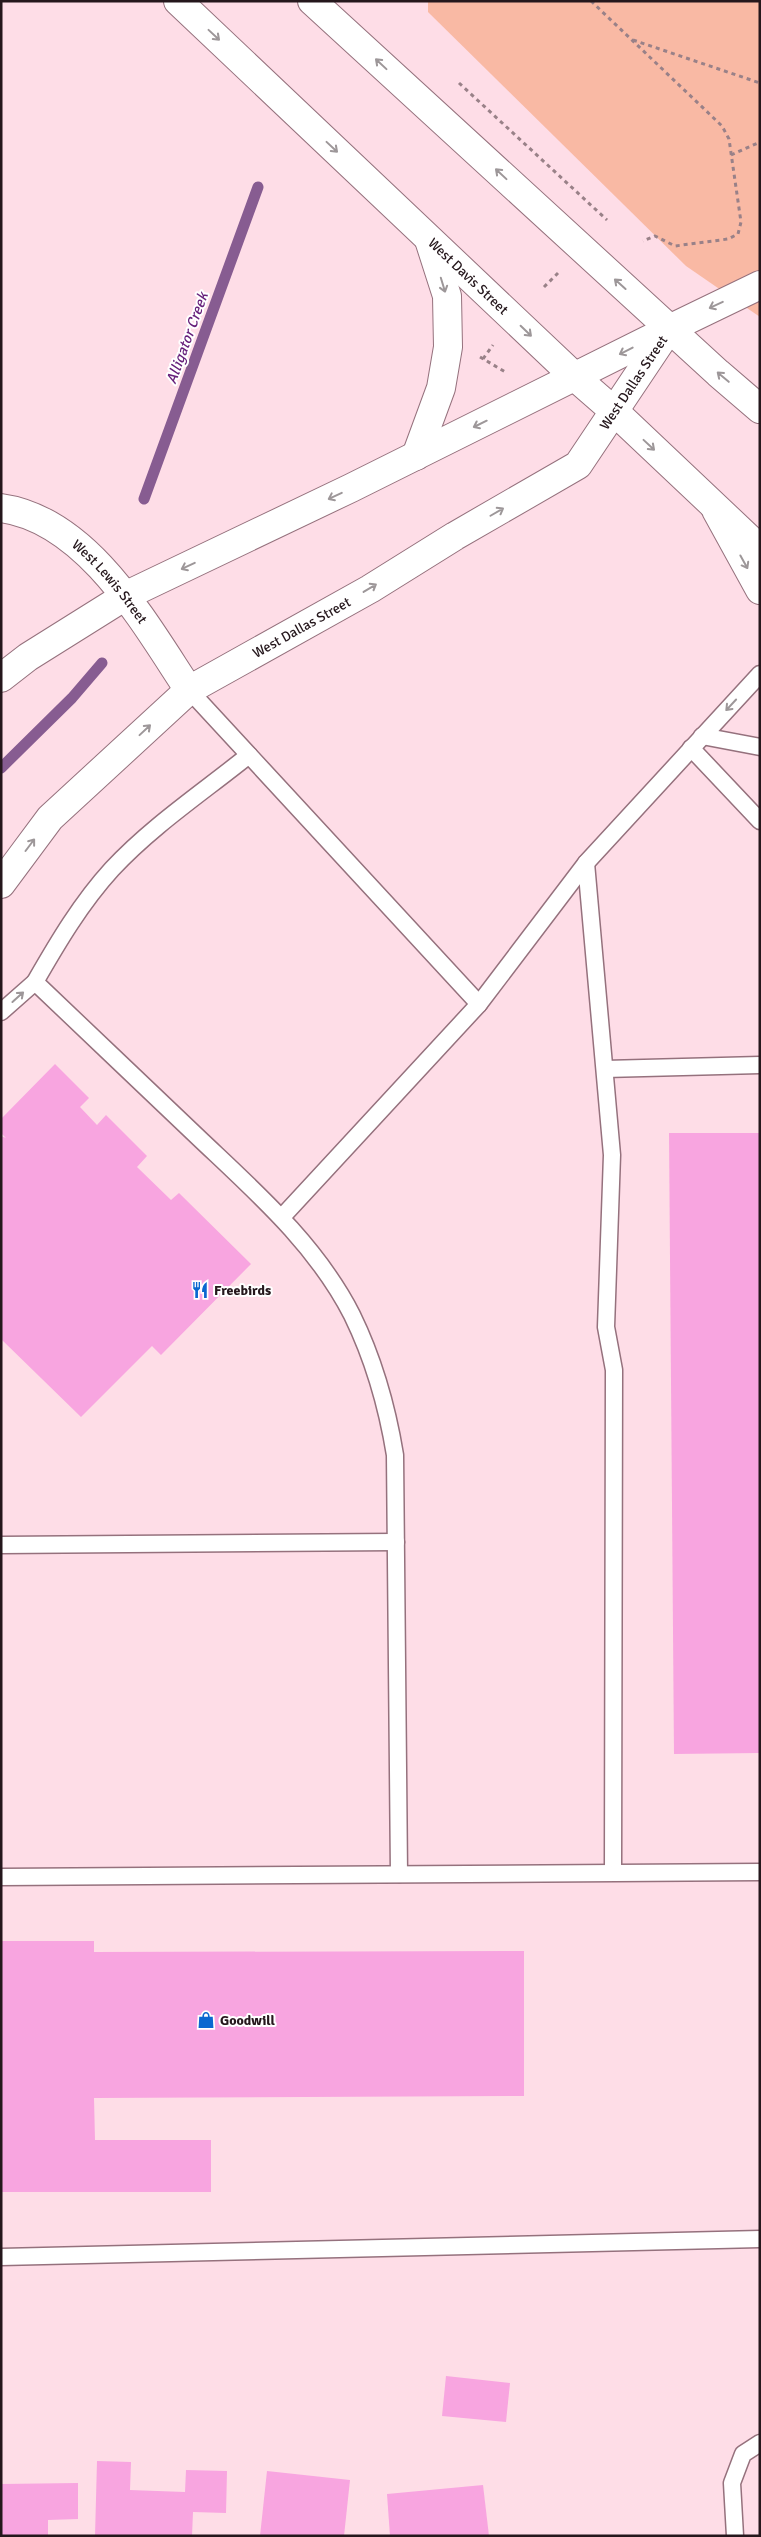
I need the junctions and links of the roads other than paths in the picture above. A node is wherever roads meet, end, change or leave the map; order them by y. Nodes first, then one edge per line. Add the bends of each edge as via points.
1 (178, 1) edge
2 (312, 1) edge
3 (428, 238) junction
4 (760, 285) edge
5 (669, 329) junction
6 (575, 377) junction
7 (760, 409) edge
8 (614, 411) junction
9 (416, 456) junction
10 (712, 504) junction
11 (1, 508) edge
12 (760, 549) edge
13 (760, 590) edge
14 (127, 595) junction
15 (760, 674) edge
16 (1, 678) edge
17 (188, 690) junction
18 (702, 736) junction
19 (760, 747) edge
20 (691, 748) junction
21 (249, 755) junction
22 (760, 821) edge
23 (586, 863) junction
24 (1, 884) edge
25 (35, 982) junction
26 (479, 1004) junction
27 (1, 1012) edge
28 (760, 1065) edge
29 (605, 1070) junction
30 (282, 1217) junction
31 (396, 1542) junction
32 (1, 1545) edge
33 (613, 1872) junction
34 (760, 1872) edge
35 (399, 1874) junction
36 (1, 1878) edge
37 (760, 2240) edge
38 (1, 2257) edge
39 (760, 2443) edge
40 (735, 2536) edge

1 -> 3 street, West Davis Street
5 -> 2 street
3 -> 6 street, West Davis Street
3 -> 9 street via 446,296 448,347 441,388
4 -> 5 street
5 -> 6 street, West Dallas Street
7 -> 5 street
5 - 8 street, West Dallas Street
6 - 8 street, West Davis Street
6 -> 9 street, West Dallas Street
8 -> 10 street, West Davis Street
17 -> 8 street, West Dallas Street via 370,589 578,465
9 -> 14 street, West Dallas Street
10 - 12 street, West Davis Street
10 -> 13 street
11 - 14 street, West Lewis Street via 44,521 83,550
14 - 16 street, West Dallas Street via 28,657
14 - 17 street, West Lewis Street
15 -> 18 lane
17 - 21 lane
24 -> 17 street, West Dallas Street via 50,818
18 - 19 lane
18 - 20 lane
20 - 22 lane
20 - 23 lane
21 - 25 lane via 112,869 75,914
21 - 26 lane
23 - 26 lane
23 - 29 lane
27 -> 25 lane
25 - 30 lane
26 - 30 lane
28 - 29 lane
29 - 33 lane via 612,1154 606,1327 614,1370
30 - 31 lane via 326,1273 351,1314 382,1390 395,1455
31 - 32 lane
31 - 35 lane
33 - 34 lane
33 - 35 lane
35 - 36 lane
37 - 38 lane
39 - 40 lane via 742,2454 732,2483

